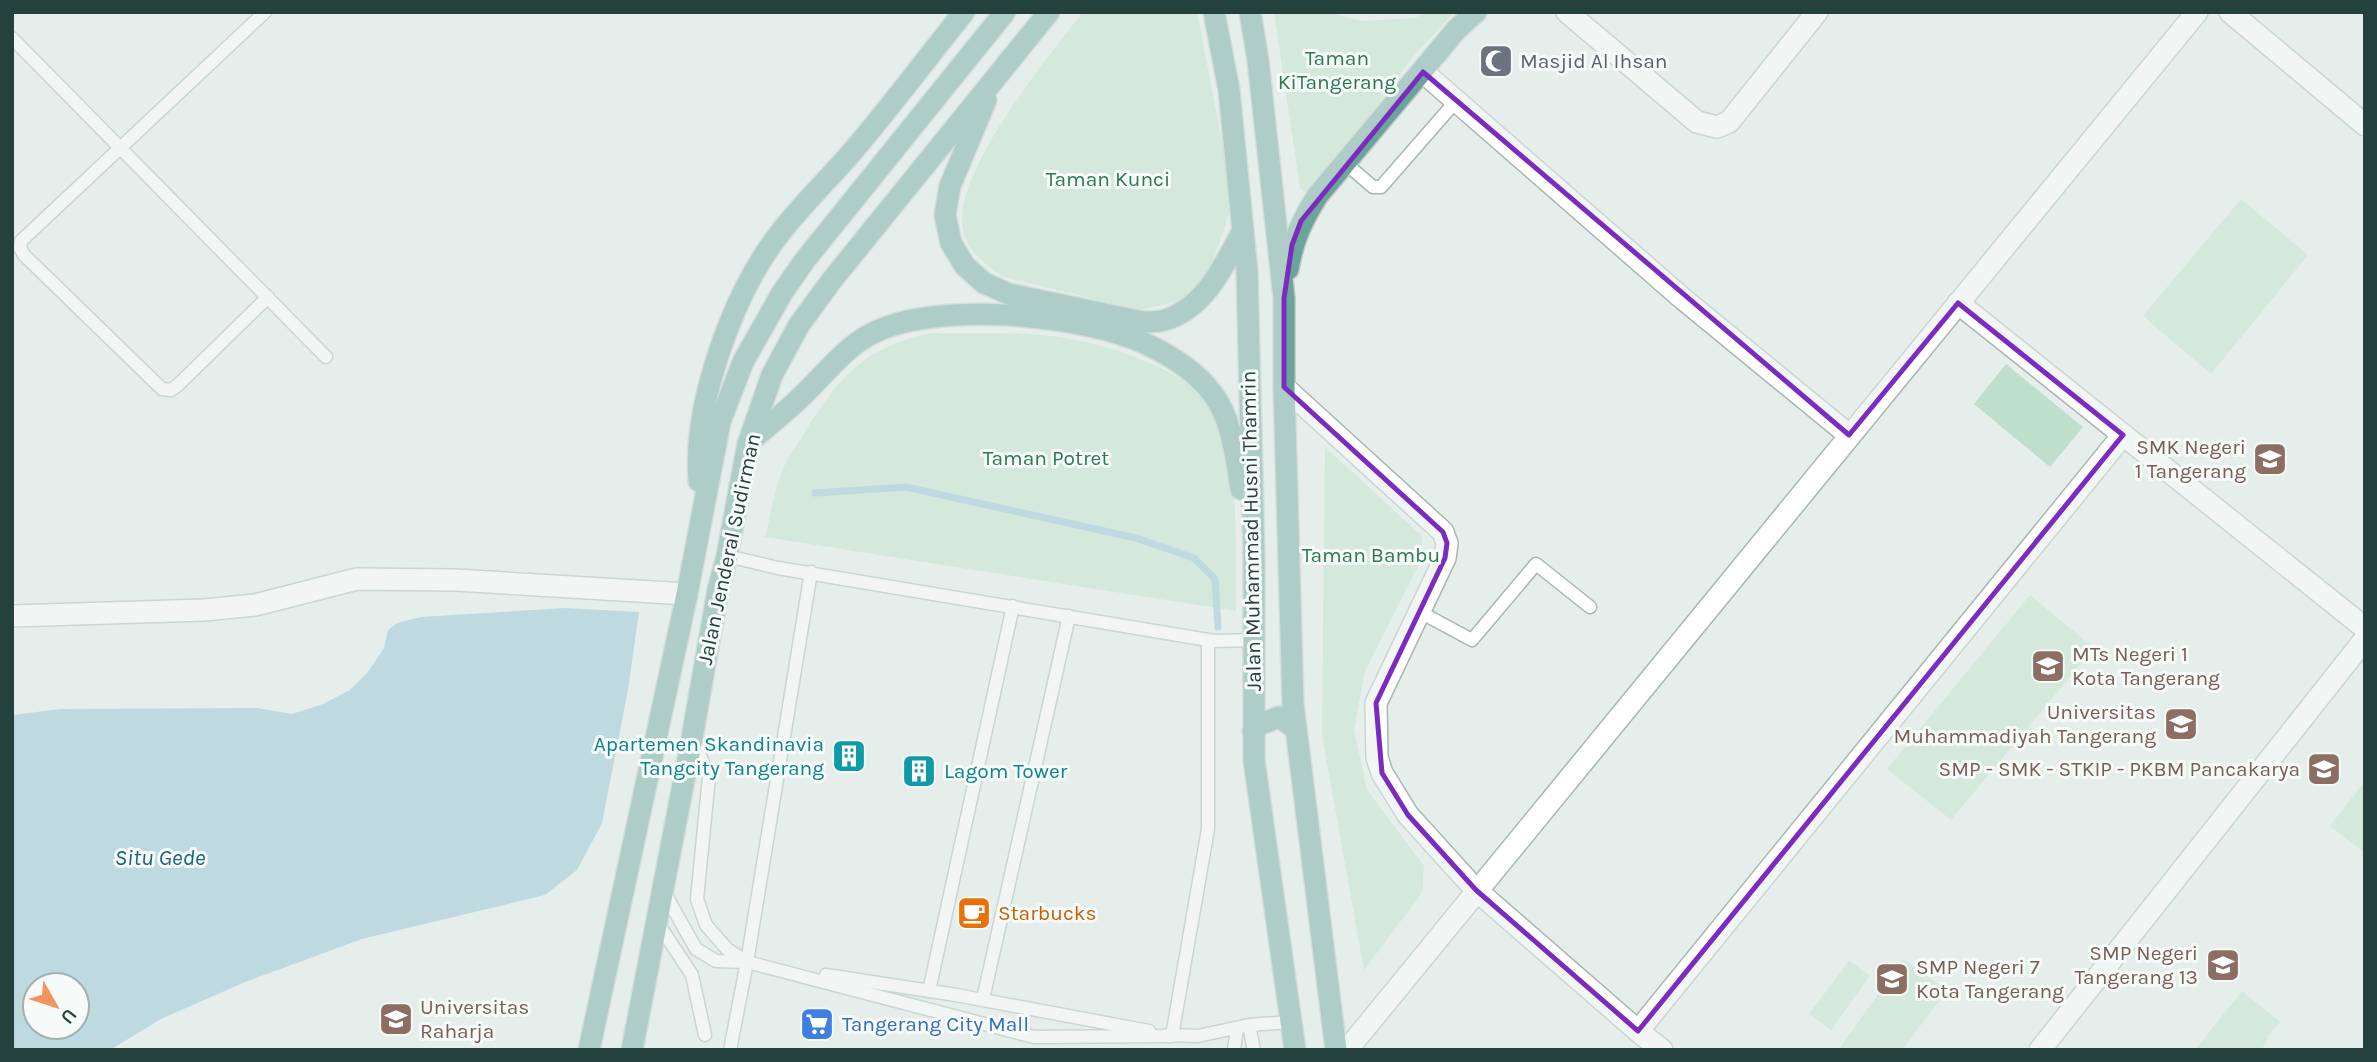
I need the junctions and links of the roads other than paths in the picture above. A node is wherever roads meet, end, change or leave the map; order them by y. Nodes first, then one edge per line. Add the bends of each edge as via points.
1 (265, 12) edge
2 (964, 12) edge
3 (1005, 12) edge
4 (1049, 12) edge
5 (1214, 12) edge
6 (1250, 12) edge
7 (1476, 12) edge
8 (1567, 12) edge
9 (1817, 12) edge
10 (2197, 12) edge
11 (2230, 12) edge
12 (12, 38) edge
13 (1423, 72) junction
14 (996, 76) junction
15 (1456, 102) junction
16 (2365, 125) edge
17 (122, 148) junction
18 (1344, 162) junction
19 (1243, 230) junction
20 (268, 297) junction
21 (1284, 298) junction
22 (1958, 303) junction
23 (326, 357) dead end
24 (1284, 387) junction
25 (1849, 435) junction
26 (2123, 435) junction
27 (748, 443) junction
28 (703, 514) junction
29 (727, 555) junction
30 (1254, 556) junction
31 (811, 572) junction
32 (687, 594) junction
33 (1013, 606) junction
34 (1590, 607) dead end
35 (1420, 612) junction
36 (12, 616) edge
37 (1069, 616) junction
38 (2365, 628) edge
39 (2365, 639) edge
40 (1208, 640) junction
41 (1252, 640) junction
42 (1293, 704) junction
43 (1252, 708) junction
44 (1296, 729) junction
45 (1253, 731) junction
46 (692, 738) junction
47 (1476, 890) junction
48 (663, 891) junction
49 (657, 922) junction
50 (747, 962) junction
51 (929, 991) junction
52 (983, 999) junction
53 (1289, 1022) junction
54 (1243, 1027) junction
55 (1639, 1031) junction
56 (705, 1035) dead end
57 (1172, 1036) junction
58 (589, 1050) edge
59 (632, 1050) edge
60 (730, 1050) edge
61 (1234, 1050) edge
62 (1254, 1050) edge
63 (1294, 1050) edge
64 (1336, 1050) edge
65 (1348, 1050) edge
66 (1662, 1050) edge
67 (2040, 1050) edge

1 - 17 lane
2 - 28 main road via 857,146 780,233 741,295 726,332 699,438
3 - 28 main road, Jalan Jenderal Sudirman via 836,218 782,293 743,362 720,422
4 - 14 main road, Jalan Jenderal Sudirman
5 - 19 main road, Jalan Muhammad Husni Thamrin via 1229,90
6 - 21 main road, Jalan Muhammad Husni Thamrin
7 - 13 main road
8 - 9 street via 1697,122 1717,127 1730,122
10 - 22 street
11 - 16 street
12 - 17 lane
13 - 15 street
13 - 18 main road
14 - 19 main road via 950,186 945,215 951,243 965,266 984,283 1010,294 1143,322 1165,320 1202,296
14 - 27 main road, Jalan Jenderal Sudirman via 799,325 772,375
15 - 18 lane via 1381,187 1373,187
15 - 25 street via 1682,299
17 - 20 lane
17 - 20 lane via 21,241 24,255 162,389 170,390
18 - 21 main road via 1301,221 1292,245
19 - 30 main road, Jalan Muhammad Husni Thamrin
20 - 23 lane
21 - 24 main road, Jalan Muhammad Husni Thamrin
22 - 25 street
22 - 26 street
24 - 35 street via 1443,532 1445,558
24 - 42 main road, Jalan Muhammad Husni Thamrin
25 - 47 street
26 - 38 street
26 - 55 street
27 - 29 main road, Jalan Jenderal Sudirman
27 - 30 main road via 842,354 902,321 948,314 1000,315 1120,334 1180,362 1218,401 1231,438
28 - 32 main road, Jalan Jenderal Sudirman
29 - 31 lane
29 - 46 main road, Jalan Jenderal Sudirman
30 - 41 main road, Jalan Muhammad Husni Thamrin
31 - 33 lane
31 - 50 lane
32 - 36 street via 357,579 242,606
32 - 58 main road, Jalan Jenderal Sudirman
33 - 37 lane
33 - 51 lane
34 - 35 lane via 1536,564 1472,640
35 - 47 street via 1376,703 1377,757 1408,815
37 - 40 lane
37 - 52 lane
39 - 67 street
40 - 41 lane
40 - 57 lane via 1208,829
41 - 43 main road, Jalan Muhammad Husni Thamrin
42 - 43 main road via 1278,711
42 - 44 main road, Jalan Muhammad Husni Thamrin
43 - 45 main road, Jalan Muhammad Husni Thamrin
44 - 45 main road via 1279,717
44 - 64 main road, Jalan Muhammad Husni Thamrin
45 - 53 main road, Jalan Muhammad Husni Thamrin
46 - 48 main road, Jalan Jenderal Sudirman
46 - 50 lane via 709,777 696,899 706,925 727,949
47 - 55 street
47 - 65 street
48 - 49 main road, Jalan Jenderal Sudirman
48 - 50 lane via 696,949 716,961
49 - 56 lane via 692,975
49 - 59 main road, Jalan Jenderal Sudirman
50 - 51 lane
50 - 57 lane via 1034,1037
50 - 60 lane
51 - 52 lane
52 - 57 lane
53 - 54 lane
53 - 63 main road, Jalan Muhammad Husni Thamrin
54 - 57 lane
54 - 61 lane
54 - 62 lane
55 - 66 street

